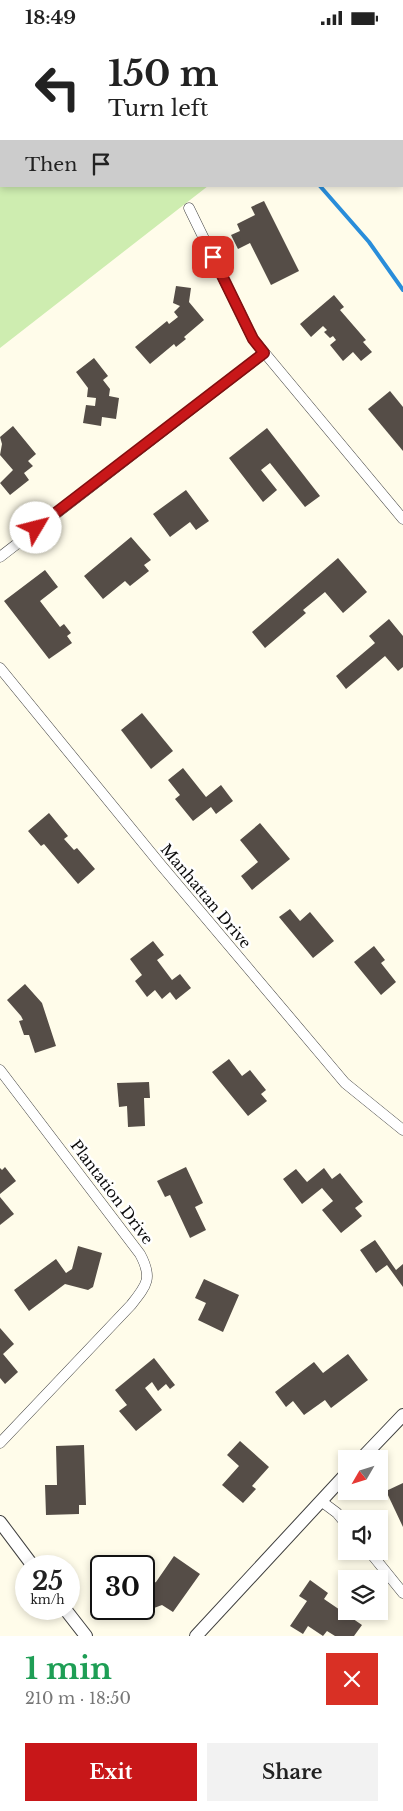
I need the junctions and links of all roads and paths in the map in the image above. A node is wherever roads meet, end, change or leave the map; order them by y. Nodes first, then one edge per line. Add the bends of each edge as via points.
1 (189, 208) dead end
2 (264, 353) junction
3 (403, 519) edge
4 (0, 557) edge
5 (0, 668) edge
6 (0, 1070) edge
7 (403, 1130) edge
8 (403, 1415) edge
9 (0, 1443) edge
10 (370, 1450) edge
11 (338, 1483) edge
12 (321, 1501) junction
13 (338, 1514) edge
14 (0, 1522) edge
15 (25, 1555) edge
16 (376, 1560) edge
17 (403, 1593) edge
18 (74, 1620) edge
19 (86, 1636) edge
20 (196, 1636) edge

1 - 2 street via 253,339
2 - 3 street
2 - 4 street
5 - 7 street, Manhattan Drive via 345,1083
6 - 9 street, Plantation Drive via 140,1254 148,1269 144,1289 131,1305
8 - 10 street
11 - 12 street
12 - 13 street
12 - 20 street
14 - 15 street
16 - 17 street
18 - 19 street

